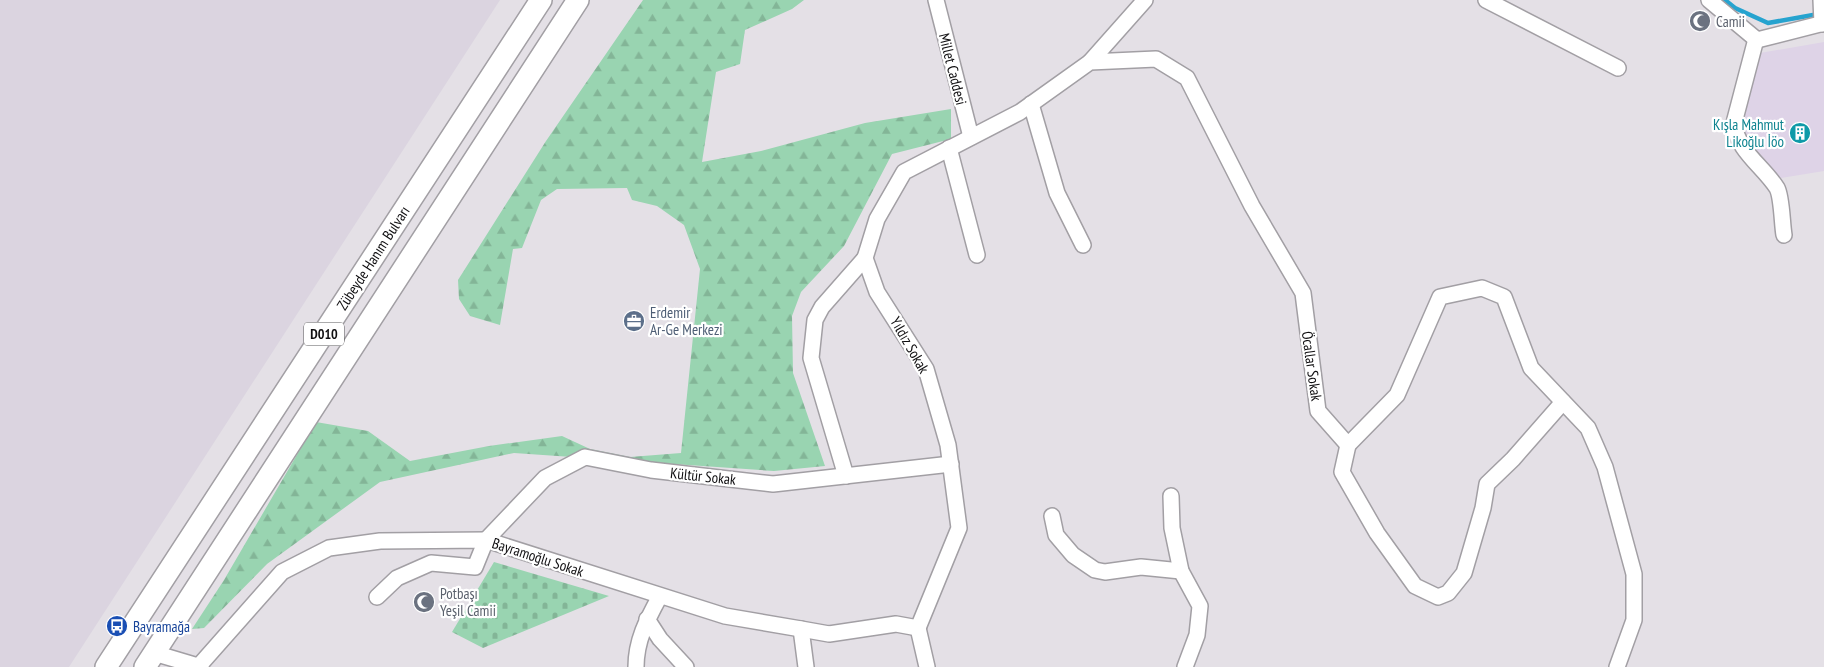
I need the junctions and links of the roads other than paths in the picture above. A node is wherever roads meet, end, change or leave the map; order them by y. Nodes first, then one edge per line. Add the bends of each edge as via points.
1 (541, 0) edge
2 (578, 0) edge
3 (936, 0) edge
4 (1145, 0) edge
5 (1486, 0) edge
6 (1709, 0) edge
7 (1821, 0) edge
8 (1823, 23) edge
9 (1756, 39) junction
10 (1090, 62) junction
11 (1618, 68) dead end
12 (1031, 104) junction
13 (971, 137) junction
14 (949, 148) junction
15 (1784, 235) dead end
16 (1083, 245) dead end
17 (977, 255) dead end
18 (865, 258) junction
19 (1563, 402) junction
20 (1348, 445) junction
21 (951, 464) junction
22 (846, 476) junction
23 (1172, 496) dead end
24 (1052, 516) dead end
25 (486, 540) junction
26 (1181, 572) junction
27 (660, 596) junction
28 (377, 597) dead end
29 (647, 619) junction
30 (918, 628) junction
31 (801, 629) junction
32 (150, 660) edge
33 (106, 667) edge
34 (199, 667) edge
35 (636, 667) edge
36 (686, 667) edge
37 (806, 667) edge
38 (927, 667) edge
39 (1185, 667) edge
40 (1617, 667) edge

1 - 33 highway, Zübeyde Hanım Bulvarı / D010
2 - 32 highway, Zübeyde Hanım Bulvarı / D010
3 - 13 street, Millet Caddesi
4 - 10 street
5 - 11 street
6 - 9 street
7 - 8 street
8 - 9 street
9 - 15 street via 1734,123 1735,132 1742,146 1778,190
10 - 12 street
10 - 20 street, Öcallar Sokak via 1156,59 1187,78 1252,206 1302,293 1318,411
12 - 13 street
12 - 16 street via 1057,193
13 - 14 street
14 - 17 street
14 - 18 street via 904,172 877,219
18 - 21 street, Yıldız Sokak via 877,292 926,368
18 - 22 street via 822,307 815,320 811,358
19 - 20 street via 1531,368 1504,298 1482,288 1440,298 1397,395
19 - 20 street via 1487,484 1484,508 1464,573 1448,594 1438,597 1415,586 1377,533 1342,472
19 - 40 street via 1588,428 1605,467 1634,574 1634,620
21 - 22 street, Kültür Sokak
21 - 30 street, Yıldız Sokak via 959,528
22 - 25 street, Kültür Sokak via 773,484 651,470 585,457 545,478
23 - 26 street via 1172,528
24 - 26 street via 1056,535 1073,555 1094,570 1105,572 1141,567
25 - 27 street, Bayramoğlu Sokak
25 - 28 street via 475,567 431,563 396,578
25 - 34 street, Bayramoğlu Sokak via 380,541 329,548 282,572
26 - 39 street via 1200,606 1197,635
27 - 29 street
27 - 31 street, Bayramoğlu Sokak via 725,616
29 - 35 street via 636,648
29 - 36 street via 660,639
30 - 31 street, Bayramoğlu Sokak via 896,624 829,634
30 - 38 street
31 - 37 street
32 - 34 street

